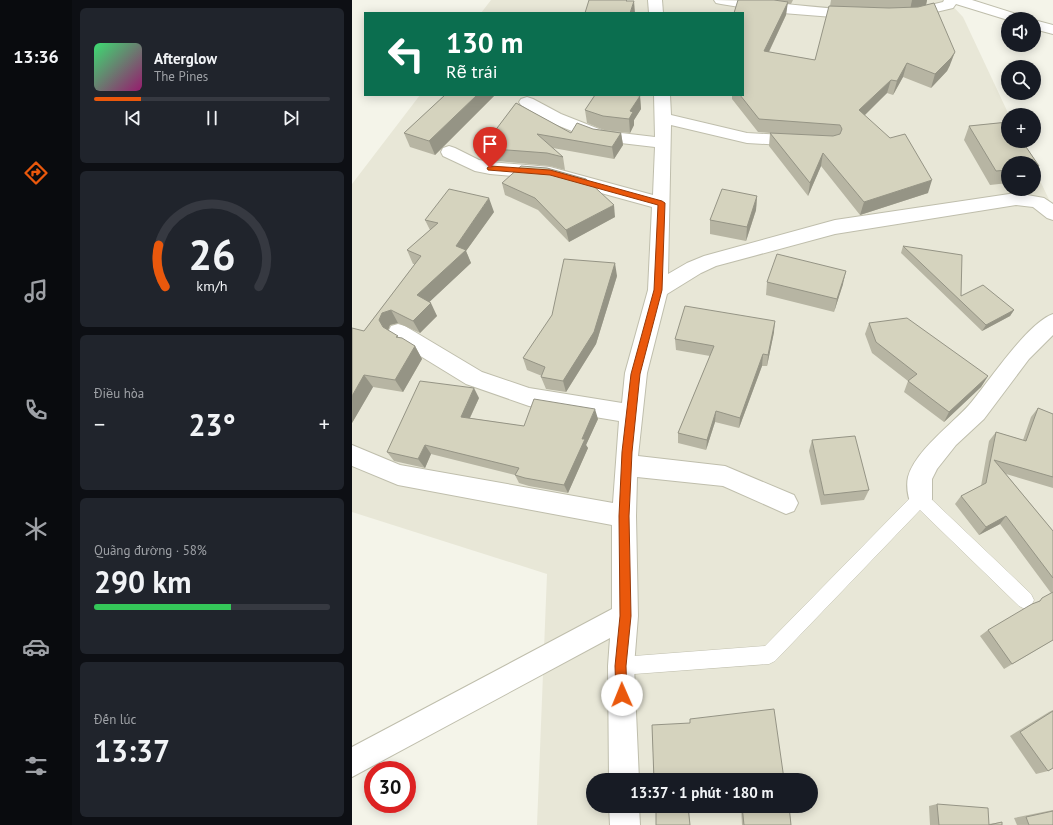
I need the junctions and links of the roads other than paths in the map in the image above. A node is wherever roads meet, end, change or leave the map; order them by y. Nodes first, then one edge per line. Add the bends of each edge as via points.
1 (655, 0) edge
2 (721, 0) edge
3 (951, 0) edge
4 (958, 0) edge
5 (656, 12) edge
6 (1001, 14) edge
7 (875, 15) edge
8 (889, 15) edge
9 (1041, 26) edge
10 (1053, 30) edge
11 (662, 96) edge
12 (527, 102) dead end
13 (663, 118) junction
14 (816, 142) edge
15 (664, 143) junction
16 (449, 152) dead end
17 (662, 203) junction
18 (1053, 214) edge
19 (658, 290) junction
20 (1050, 327) edge
21 (398, 332) dead end
22 (631, 414) junction
23 (352, 455) edge
24 (626, 465) junction
25 (920, 498) junction
26 (786, 503) dead end
27 (624, 516) junction
28 (1024, 600) dead end
29 (625, 616) junction
30 (621, 666) junction
31 (352, 763) edge
32 (624, 773) edge
33 (624, 813) edge
34 (625, 825) edge

1 - 5 street
2 - 7 street via 770,8
3 - 8 street via 948,5 910,15
4 - 6 street
9 - 10 street
11 - 13 street
12 - 15 street via 555,118 601,136
13 - 14 street via 747,138
13 - 15 street
15 - 17 street
16 - 17 street via 480,166 550,173
17 - 19 street
18 - 19 street via 1038,202 1016,198 834,227 712,261 694,268
19 - 22 street via 636,374
20 - 25 street via 1022,354 976,412 948,438 929,462 920,477
21 - 22 street via 474,378 529,397
22 - 24 street
23 - 27 street via 398,475
24 - 26 street via 726,476
24 - 27 street
25 - 28 lane
25 - 30 lane via 769,655
27 - 29 street
29 - 30 street
29 - 31 street
30 - 32 street
33 - 34 street

